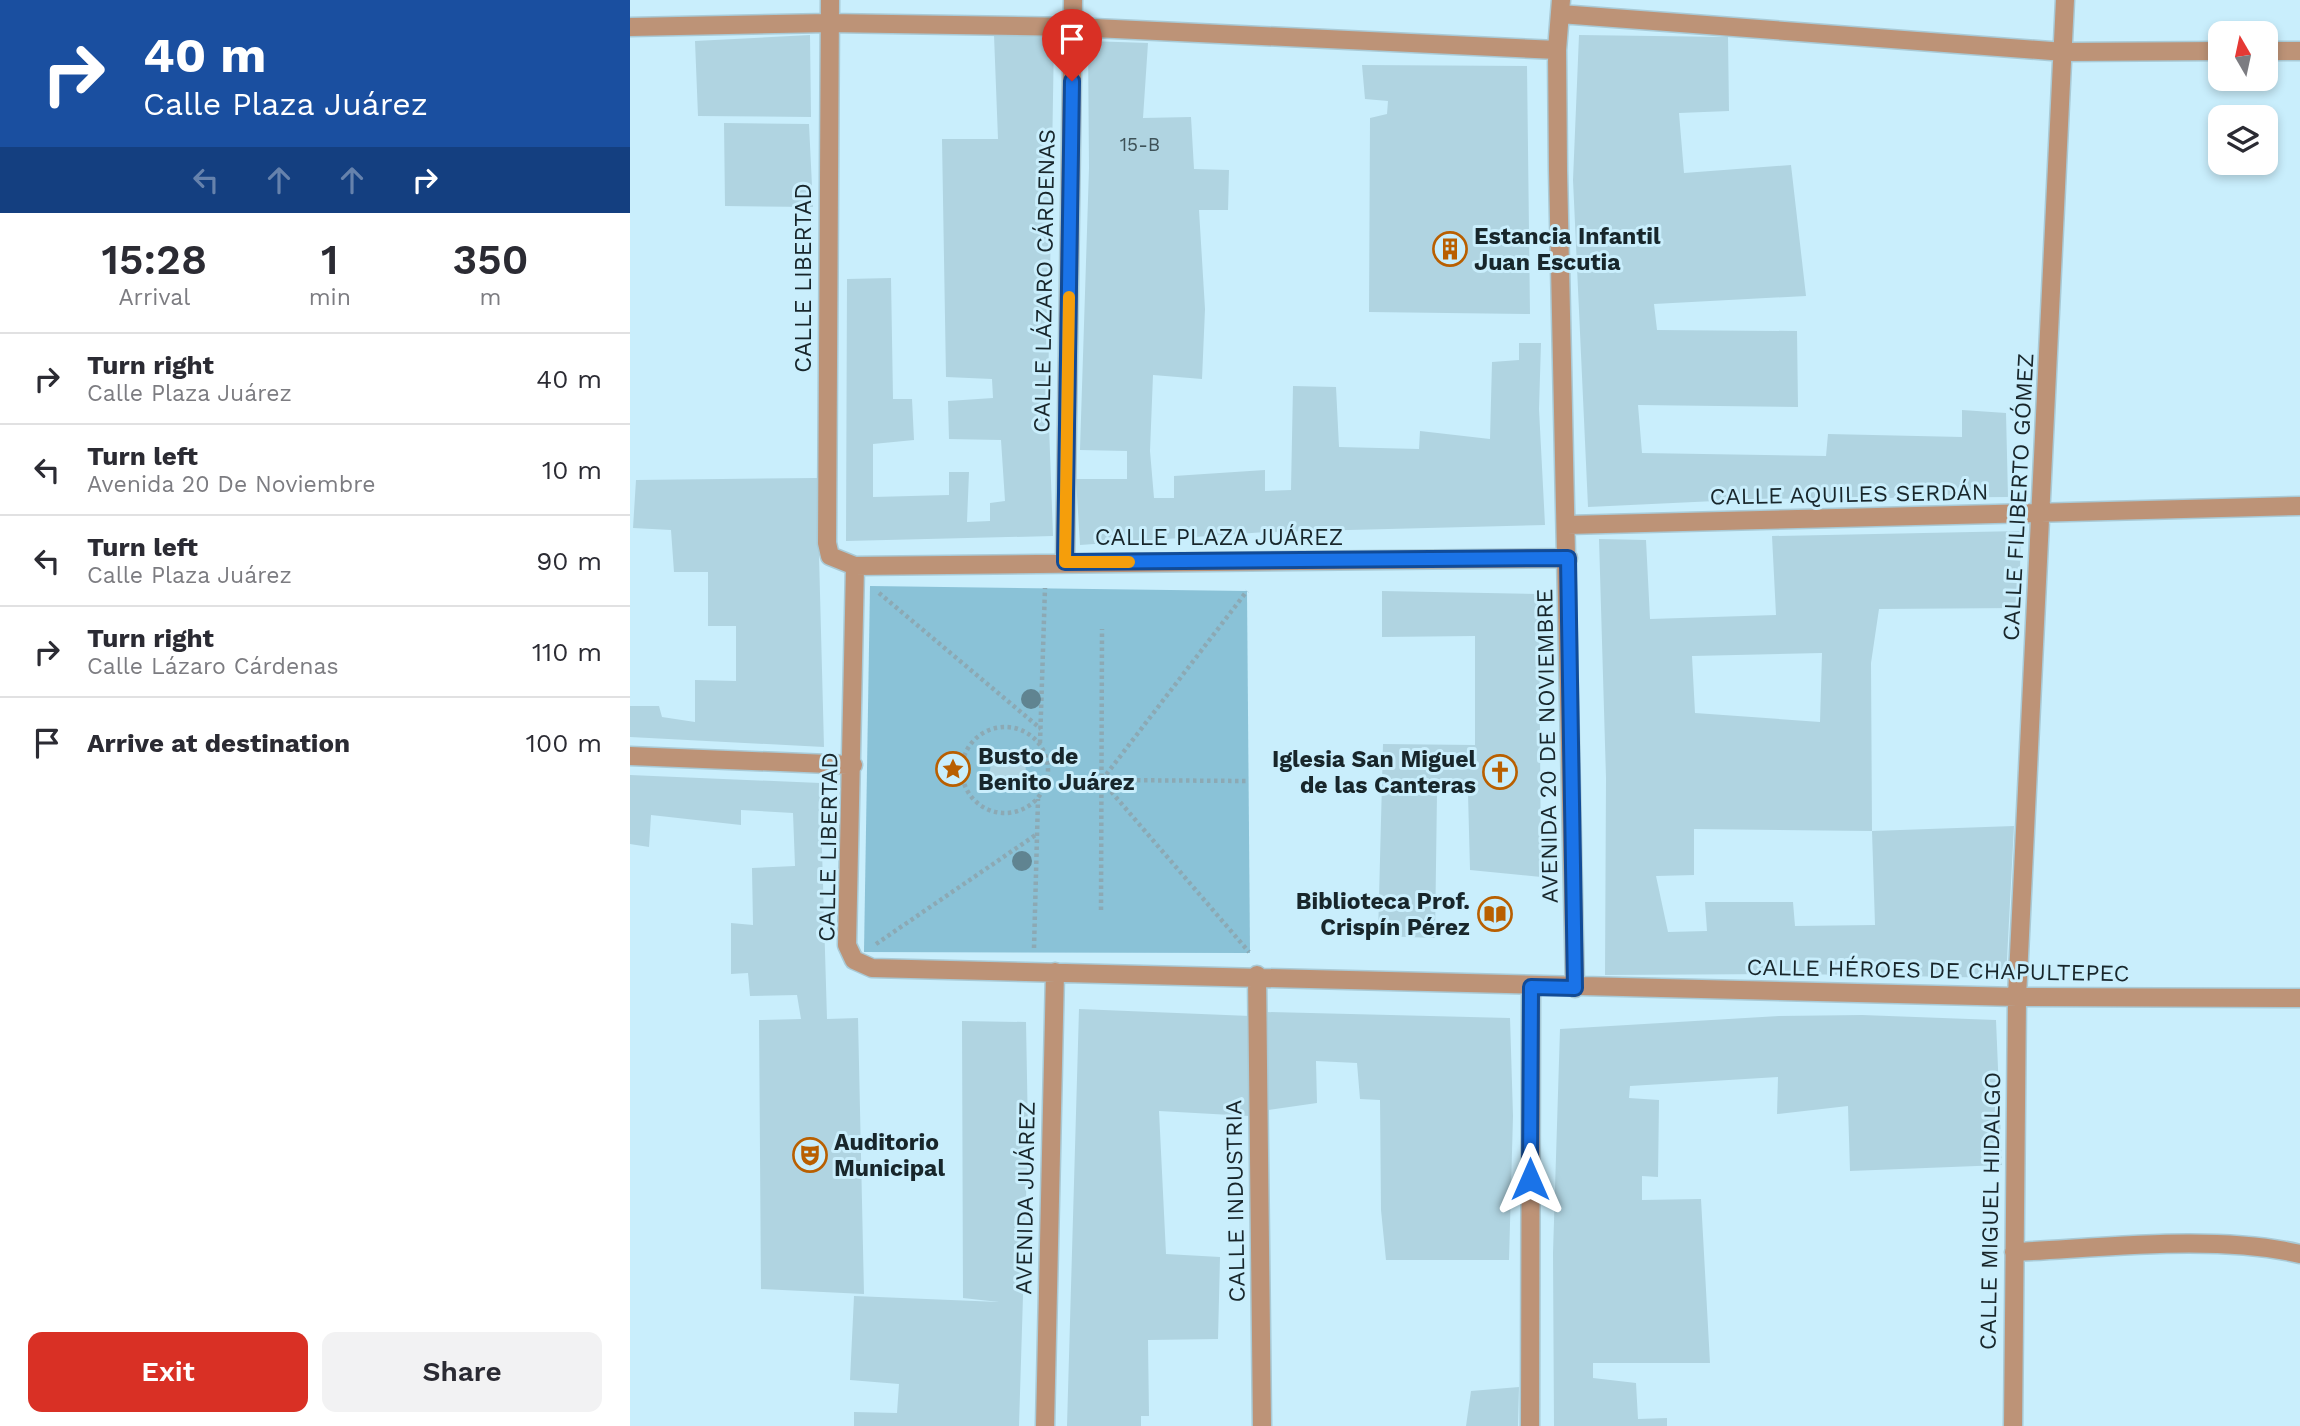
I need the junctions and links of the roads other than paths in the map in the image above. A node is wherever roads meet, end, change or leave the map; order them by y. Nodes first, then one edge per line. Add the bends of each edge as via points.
1 (830, 0) edge
2 (1073, 0) edge
3 (2065, 0) edge
4 (1561, 7) edge
5 (829, 23) junction
6 (630, 27) edge
7 (1073, 27) junction
8 (1557, 50) junction
9 (2208, 51) edge
10 (2278, 51) edge
11 (2300, 51) edge
12 (2064, 52) junction
13 (2300, 506) edge
14 (2042, 514) junction
15 (1567, 525) junction
16 (830, 556) joint
17 (1568, 558) junction
18 (1065, 562) junction
19 (855, 566) junction
20 (630, 756) edge
21 (853, 765) junction
22 (1055, 972) junction
23 (1257, 975) junction
24 (1531, 987) junction
25 (1575, 988) junction
26 (2017, 997) junction
27 (2300, 998) edge
28 (2014, 1252) junction
29 (2300, 1254) edge
30 (1045, 1426) edge
31 (1262, 1426) edge
32 (1530, 1426) edge
33 (2013, 1426) edge

1 - 5 street, CALLE LIBERTAD
2 - 7 street, CALLE LÁZARO CÁRDENAS
3 - 12 street, CALLE FILIBERTO GÓMEZ
4 - 8 street, AVENIDA 20 DE NOVIEMBRE
4 - 12 street
5 - 6 street
5 - 7 street
5 - 16 street, CALLE LIBERTAD
7 - 8 street
7 - 18 street, CALLE LÁZARO CÁRDENAS
8 - 15 street, AVENIDA 20 DE NOVIEMBRE
9 - 12 street
10 - 11 street
12 - 14 street, CALLE FILIBERTO GÓMEZ
13 - 14 street, CALLE AQUILES SERDÁN
14 - 15 street, CALLE AQUILES SERDÁN
14 - 26 street, CALLE FILIBERTO GÓMEZ
15 - 17 street, AVENIDA 20 DE NOVIEMBRE
16 - 19 street, CALLE PLAZA JUÁREZ
17 - 18 street, CALLE PLAZA JUÁREZ
17 - 25 street, AVENIDA 20 DE NOVIEMBRE
18 - 19 street, CALLE PLAZA JUÁREZ
19 - 21 street, CALLE LIBERTAD
20 - 21 street
21 - 22 street, CALLE LIBERTAD via 847,945 854,960 872,968
22 - 23 street
22 - 30 street, AVENIDA JUÁREZ
23 - 24 street
23 - 31 street, CALLE INDUSTRIA
24 - 25 street
24 - 32 street
25 - 26 street, CALLE HÉROES DE CHAPULTEPEC
26 - 27 street, CALLE HÉROES DE CHAPULTEPEC
26 - 28 street, CALLE MIGUEL HIDALGO
28 - 29 street via 2161,1245 2274,1248
28 - 33 street, CALLE MIGUEL HIDALGO

